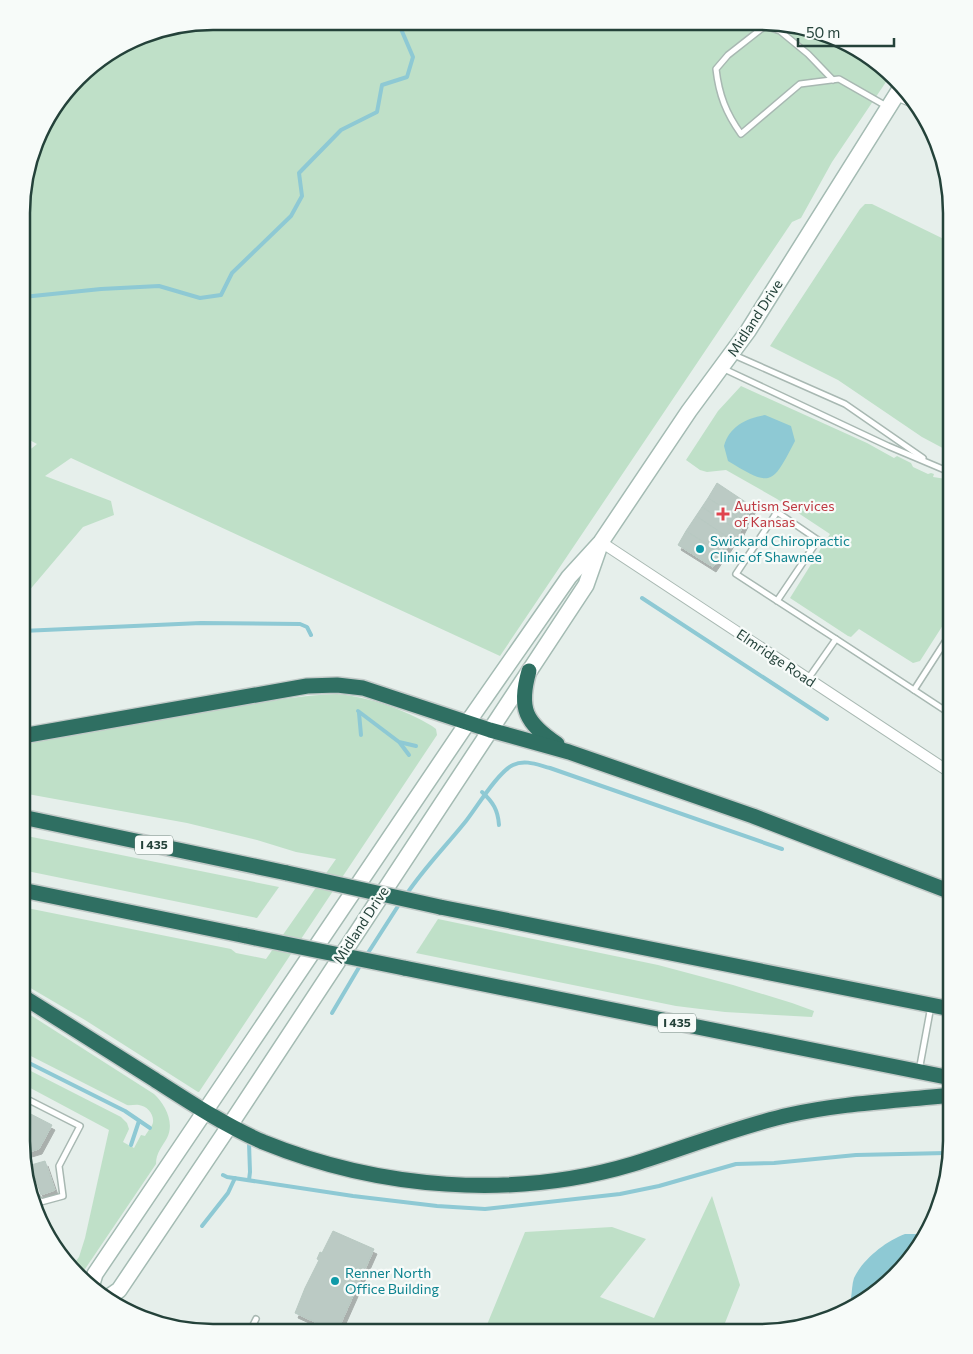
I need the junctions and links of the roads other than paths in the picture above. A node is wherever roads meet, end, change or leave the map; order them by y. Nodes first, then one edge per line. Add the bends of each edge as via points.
1 (760, 30) edge
2 (781, 31) edge
3 (833, 80) junction
4 (899, 98) edge
5 (731, 354) junction
6 (722, 368) junction
7 (932, 464) junction
8 (943, 469) edge
9 (601, 542) junction
10 (777, 601) junction
11 (836, 639) junction
12 (943, 645) edge
13 (529, 671) junction
14 (808, 680) junction
15 (914, 690) junction
16 (943, 708) edge
17 (468, 722) junction
18 (490, 730) junction
19 (30, 735) edge
20 (569, 752) junction
21 (943, 767) edge
22 (30, 819) edge
23 (943, 889) edge
24 (30, 892) edge
25 (30, 1001) edge
26 (931, 1005) junction
27 (943, 1007) edge
28 (919, 1072) junction
29 (943, 1076) edge
30 (943, 1096) edge
31 (30, 1101) edge
32 (204, 1111) junction
33 (230, 1126) junction
34 (41, 1201) edge
35 (93, 1280) edge
36 (113, 1294) edge
37 (256, 1319) dead end
38 (254, 1324) edge

1 - 3 lane via 716,69 719,91 730,118 741,134 800,84
2 - 3 lane
3 - 4 lane via 839,79
4 - 5 main road, Midland Drive
5 - 6 main road, Midland Drive
5 - 7 lane via 845,404
6 - 7 lane
6 - 9 main road, Midland Drive via 689,411
7 - 8 lane
9 - 13 main road, Midland Drive via 586,585
9 - 14 street, Elmridge Road
9 - 17 main road, Midland Drive via 569,577
10 - 10 lane via 736,574 777,512 818,540
10 - 11 lane
11 - 14 lane
11 - 15 lane
12 - 15 lane
13 - 18 main road, Midland Drive
13 - 20 highway via 524,701 530,721 541,734
14 - 21 street, Elmridge Road
15 - 16 lane
17 - 18 highway
17 - 19 highway via 363,688 337,685 307,686
17 - 32 main road, Midland Drive
18 - 20 highway
18 - 33 main road, Midland Drive
20 - 23 highway via 834,845
22 - 26 highway, I 435, bridge via 440,907
24 - 28 highway, I 435, bridge
25 - 32 highway
26 - 27 highway, I 435
26 - 28 lane
28 - 29 highway, I 435
30 - 33 highway via 818,1109 754,1123 631,1164 564,1178 502,1185 435,1183 367,1174 298,1155
31 - 34 lane via 80,1126 59,1166 63,1196
32 - 33 highway
32 - 35 main road, Midland Drive
33 - 36 main road, Midland Drive via 119,1290
37 - 38 lane

